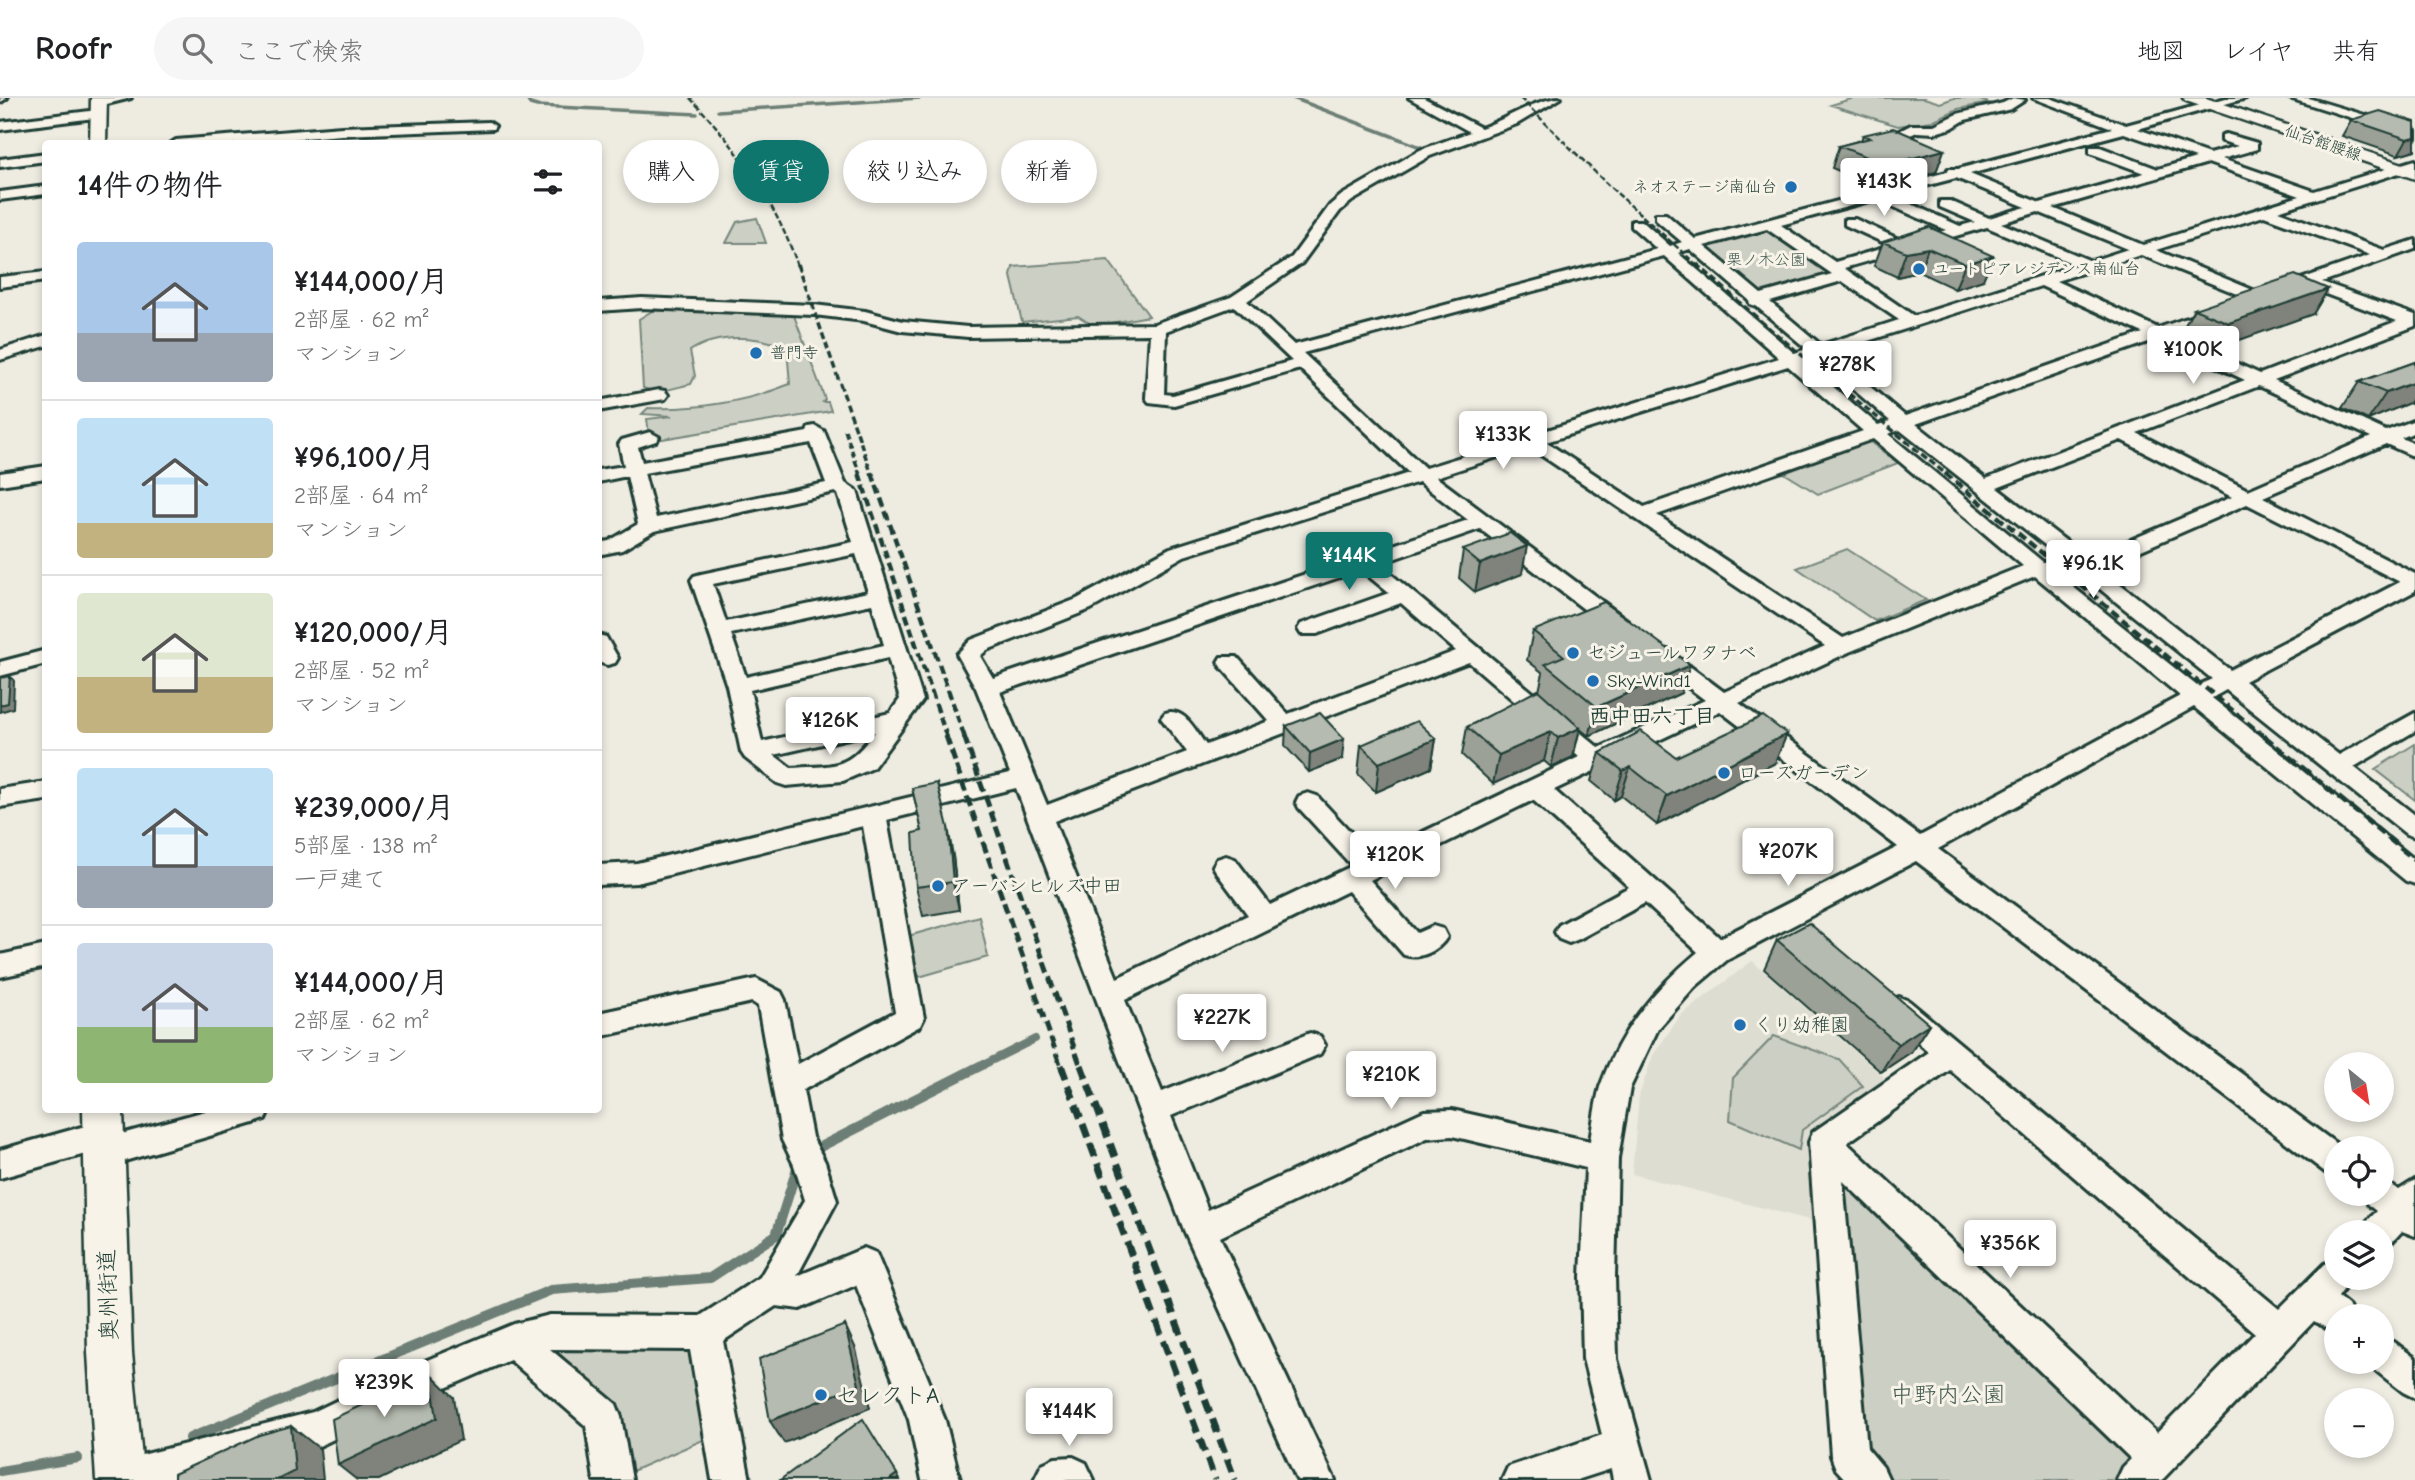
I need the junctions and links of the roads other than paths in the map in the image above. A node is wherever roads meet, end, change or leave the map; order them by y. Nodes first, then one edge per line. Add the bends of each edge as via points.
1 (125, 98) edge
2 (1415, 98) edge
3 (1555, 98) edge
4 (2019, 98) edge
5 (2039, 98) edge
6 (2190, 98) edge
7 (2240, 98) edge
8 (2295, 98) edge
9 (2342, 101) dead end
10 (99, 105) edge
11 (2213, 106) junction
12 (2323, 106) junction
13 (2379, 111) edge
14 (2358, 117) junction
15 (0, 126) edge
16 (489, 126) dead end
17 (2127, 129) junction
18 (1479, 132) junction
19 (2415, 134) edge
20 (2226, 138) dead end
21 (98, 140) edge
22 (227, 140) edge
23 (2095, 150) dead end
24 (1907, 153) edge
25 (42, 158) edge
26 (2211, 159) junction
27 (0, 163) edge
28 (1932, 163) edge
29 (2415, 164) edge
30 (2399, 169) junction
31 (1957, 173) junction
32 (2157, 173) junction
33 (2415, 174) edge
34 (42, 191) edge
35 (1878, 195) junction
36 (0, 196) edge
37 (2314, 196) junction
38 (1945, 204) dead end
39 (2039, 207) junction
40 (2264, 211) junction
41 (1661, 217) dead end
42 (1850, 222) dead end
43 (1987, 222) junction
44 (1637, 224) dead end
45 (1770, 224) junction
46 (1958, 230) junction
47 (1692, 244) junction
48 (2415, 244) edge
49 (1903, 246) junction
50 (2141, 250) junction
51 (1667, 251) junction
52 (2385, 255) junction
53 (2091, 266) junction
54 (1839, 271) junction
55 (42, 277) edge
56 (2043, 281) junction
57 (0, 282) edge
58 (2309, 282) junction
59 (2260, 298) junction
60 (1237, 300) junction
61 (1756, 300) junction
62 (602, 306) edge
63 (2413, 320) edge
64 (1912, 322) junction
65 (1158, 328) junction
66 (2388, 330) junction
67 (2158, 333) junction
68 (42, 341) edge
69 (2415, 341) edge
70 (1818, 352) junction
71 (0, 355) edge
72 (1298, 357) junction
73 (1791, 360) junction
74 (2260, 380) junction
75 (659, 395) dead end
76 (602, 405) edge
77 (1902, 422) junction
78 (2415, 425) edge
79 (1875, 432) junction
80 (2124, 434) junction
81 (650, 438) dead end
82 (2385, 438) junction
83 (1532, 441) junction
84 (2415, 451) edge
85 (634, 470) junction
86 (42, 473) edge
87 (602, 475) edge
88 (1420, 475) junction
89 (0, 480) edge
90 (837, 486) junction
91 (1984, 486) junction
92 (2247, 496) junction
93 (1642, 514) junction
94 (1480, 523) junction
95 (648, 526) junction
96 (864, 546) junction
97 (602, 548) edge
98 (1366, 563) junction
99 (2085, 567) junction
100 (2036, 568) junction
101 (2415, 583) edge
102 (1404, 595) junction
103 (880, 596) junction
104 (1309, 629) dead end
105 (718, 630) junction
106 (1841, 647) junction
107 (896, 649) junction
108 (1472, 653) junction
109 (42, 658) edge
110 (1229, 662) dead end
111 (0, 669) edge
112 (2228, 680) junction
113 (738, 686) junction
114 (987, 688) junction
115 (2195, 697) junction
116 (1721, 701) junction
117 (1173, 718) dead end
118 (898, 719) junction
119 (2415, 721) edge
120 (1286, 726) junction
121 (753, 752) junction
122 (1203, 757) junction
123 (1596, 759) junction
124 (2336, 767) junction
125 (1023, 778) junction
126 (1536, 788) junction
127 (42, 791) edge
128 (0, 798) edge
129 (1308, 802) dead end
130 (874, 815) junction
131 (1040, 817) junction
132 (2415, 828) edge
133 (1917, 849) junction
134 (1226, 866) dead end
135 (1361, 873) junction
136 (602, 874) edge
137 (2415, 874) edge
138 (1648, 889) junction
139 (1789, 915) junction
140 (1266, 919) junction
141 (1569, 932) dead end
142 (1433, 937) dead end
143 (1815, 937) edge
144 (1717, 952) junction
145 (42, 957) edge
146 (0, 966) edge
147 (1878, 990) edge
148 (1109, 995) junction
149 (602, 1023) edge
150 (1310, 1045) dead end
151 (1951, 1053) junction
152 (787, 1084) junction
153 (1154, 1110) junction
154 (233, 1113) edge
155 (103, 1132) edge
156 (1824, 1142) junction
157 (2324, 1153) edge
158 (1602, 1158) junction
159 (0, 1164) edge
160 (1200, 1230) junction
161 (772, 1289) junction
162 (2328, 1297) edge
163 (2280, 1332) junction
164 (704, 1333) junction
165 (514, 1341) junction
166 (2394, 1363) edge
167 (2415, 1380) edge
168 (1627, 1464) edge
169 (2145, 1473) edge
170 (120, 1480) edge
171 (613, 1480) edge
172 (731, 1480) edge
173 (941, 1480) edge
174 (1053, 1480) edge
175 (1075, 1480) edge
176 (1316, 1480) edge
177 (1521, 1480) edge
178 (1870, 1480) edge

1 - 10 street
2 - 18 street
3 - 18 street via 1528,114
4 - 24 street via 1935,129 1915,128 1882,143
5 - 17 street
6 - 11 main road, 仙台館腰線
7 - 11 street
8 - 12 street
9 - 12 street
10 - 15 street
10 - 21 main road
11 - 17 street
11 - 30 main road, 仙台館腰線
12 - 14 street
13 - 14 street
14 - 19 street
16 - 22 street
17 - 26 street
17 - 31 street
18 - 60 street via 1424,153 1347,198 1297,260
20 - 26 street via 2252,146
23 - 32 street
25 - 27 street
26 - 32 street
26 - 37 street
28 - 31 street
29 - 30 street
30 - 33 main road, 仙台館腰線
30 - 37 street
31 - 35 street
31 - 39 street
32 - 39 street
34 - 36 street
35 - 45 street
35 - 46 street
37 - 40 street
38 - 43 street
39 - 43 street
39 - 50 street
40 - 50 street
40 - 52 street
41 - 47 street
42 - 49 street
43 - 46 street
43 - 53 street
44 - 51 street
45 - 47 street
45 - 54 street
46 - 49 street
47 - 51 street
47 - 61 street
48 - 52 street
49 - 54 street
50 - 53 street
50 - 59 street
51 - 72 street
51 - 73 street
52 - 58 street
53 - 56 street
54 - 61 street
54 - 64 street
55 - 57 street
56 - 64 street
56 - 67 street
58 - 59 street
58 - 63 street
59 - 67 street
60 - 65 street
60 - 72 street
61 - 70 street
62 - 65 street via 642,303 814,310 865,316 902,327 980,332
63 - 66 street
64 - 70 street
65 - 72 street via 1156,398 1174,400
66 - 69 street
66 - 74 street
67 - 74 street
67 - 77 street
68 - 71 street
70 - 73 street
70 - 77 street
72 - 88 street
73 - 79 street
73 - 83 street
74 - 80 street
74 - 82 street
75 - 76 street
77 - 79 street
77 - 91 street
78 - 82 street
79 - 93 street
79 - 100 street
80 - 91 street
80 - 92 street
81 - 85 street via 628,443
82 - 84 street
82 - 92 street
83 - 88 street
83 - 93 street
85 - 87 street
85 - 90 street via 816,434
85 - 95 street
86 - 89 street
88 - 94 street
88 - 114 street via 1177,552 1084,604 979,645 968,654
90 - 95 street
90 - 96 street via 847,491
91 - 99 street
92 - 99 street
92 - 101 street
93 - 106 street
94 - 98 street
94 - 116 street
95 - 97 street via 615,546
96 - 103 street
96 - 105 street via 701,580
98 - 102 street
98 - 114 street
99 - 100 street
99 - 112 street
100 - 106 street
100 - 115 street
101 - 112 street
102 - 104 street
102 - 108 street
103 - 105 street
103 - 107 street
105 - 113 street
106 - 116 street
107 - 113 street
107 - 118 street via 912,700
108 - 120 street
108 - 123 street
109 - 111 street
110 - 120 street
112 - 115 street
112 - 124 street
113 - 121 street
114 - 125 street
115 - 133 street
115 - 137 street
116 - 123 street
116 - 133 street
117 - 122 street
118 - 121 street
118 - 121 street via 865,762 843,774 786,777
119 - 124 street
120 - 122 street
122 - 131 street
123 - 126 street
124 - 132 street
125 - 130 street
125 - 131 street
126 - 135 street
126 - 138 street
127 - 128 street
129 - 135 street
130 - 136 street via 637,873
130 - 152 street via 910,1018
131 - 148 street
133 - 139 street
133 - 157 street
134 - 140 street
135 - 140 street
135 - 142 street via 1414,947
138 - 141 street
138 - 144 street
139 - 143 street
139 - 144 street
140 - 148 street
144 - 158 street via 1647,1021 1615,1088
145 - 146 street
147 - 151 street
148 - 153 street
149 - 152 street via 756,990 771,1000
150 - 153 street
151 - 156 street
151 - 163 street
152 - 161 street via 821,1200
153 - 160 street
154 - 155 street
155 - 159 street
155 - 170 main road, 奥州街道 via 110,1353
156 - 169 street
156 - 178 street via 1849,1456
158 - 160 street via 1452,1123 1424,1125
158 - 168 street via 1600,1359
160 - 176 street
161 - 164 street
161 - 173 street via 800,1293 864,1264 927,1420
162 - 163 street
163 - 169 street
164 - 165 street via 550,1332
164 - 172 street
165 - 170 street via 317,1429
165 - 171 street via 603,1417
166 - 167 street
168 - 177 street
174 - 175 street via 1073,1476

